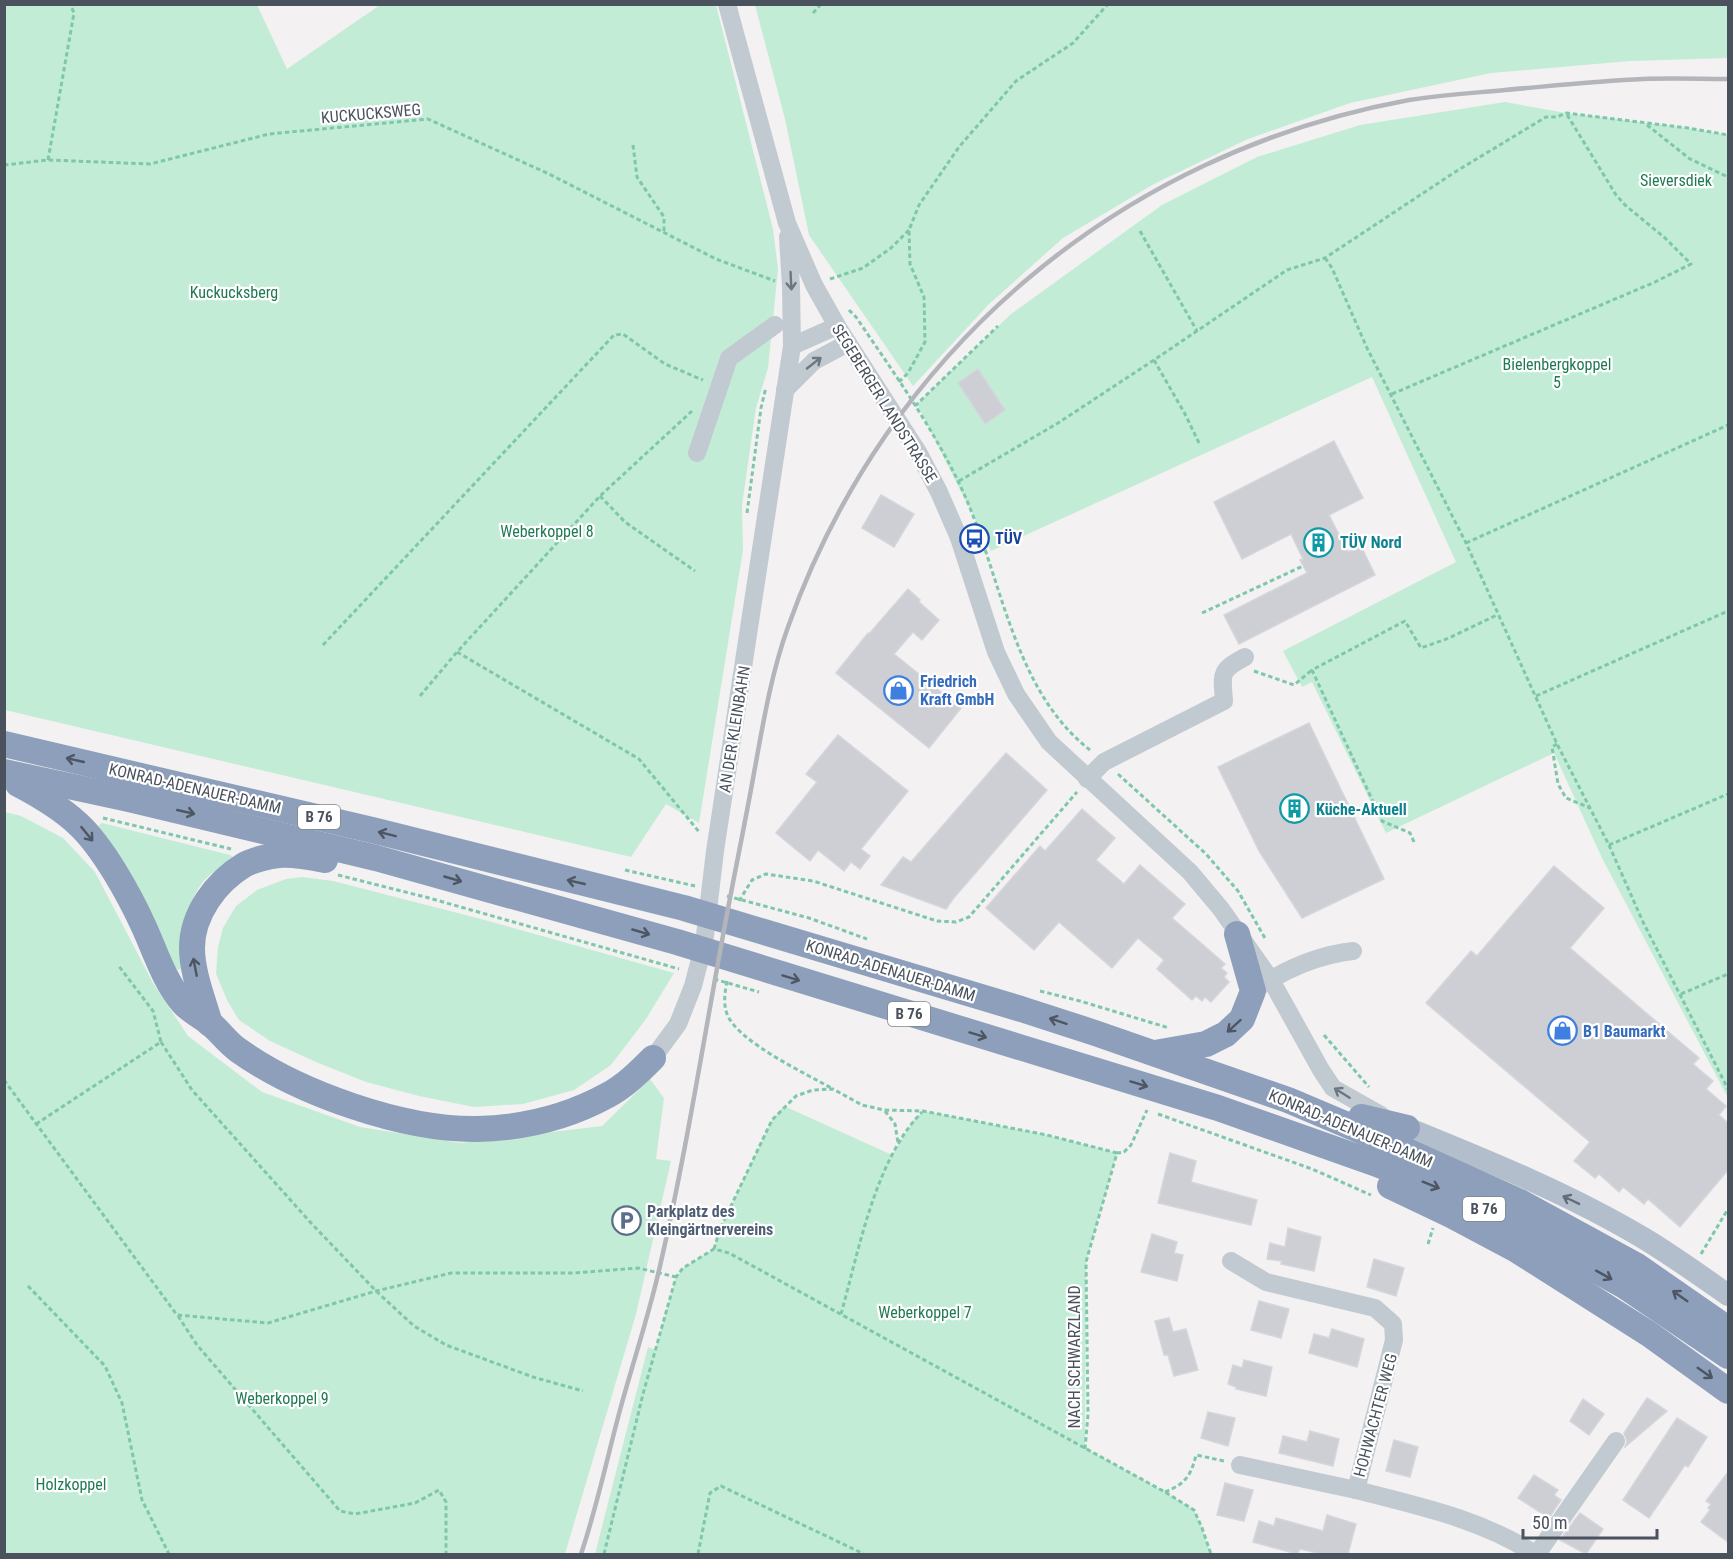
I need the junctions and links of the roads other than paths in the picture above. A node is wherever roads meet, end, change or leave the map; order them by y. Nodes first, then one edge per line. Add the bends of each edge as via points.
1 (727, 4) edge
2 (787, 223) junction
3 (775, 325) dead end
4 (837, 326) junction
5 (848, 343) junction
6 (792, 346) junction
7 (785, 390) junction
8 (698, 453) dead end
9 (1251, 664) road end
10 (4, 744) edge
11 (4, 772) edge
12 (4, 778) edge
13 (1088, 779) junction
14 (376, 858) junction
15 (1237, 934) joint
16 (1353, 951) dead end
17 (1262, 985) junction
18 (210, 1023) junction
19 (1154, 1054) junction
20 (653, 1058) joint
21 (1288, 1100) junction
22 (1218, 1108) junction
23 (1407, 1128) junction
24 (1231, 1261) dead end
25 (1728, 1295) edge
26 (1728, 1329) edge
27 (1728, 1356) edge
28 (1728, 1390) edge
29 (1616, 1442) dead end
30 (1240, 1465) road end
31 (1356, 1490) junction
32 (1536, 1554) edge

1 - 2 street, SEGEBERGER LANDSTRASSE
2 - 4 street, SEGEBERGER LANDSTRASSE
2 -> 6 street, AN DER KLEINBAHN
3 - 8 street via 729,358
4 - 5 street, SEGEBERGER LANDSTRASSE
4 - 6 street
7 -> 5 street via 814,360
5 - 13 street, SEGEBERGER LANDSTRASSE via 939,492 959,538 996,652 1016,694 1050,742
6 - 7 street, AN DER KLEINBAHN
7 - 20 street, AN DER KLEINBAHN via 704,944 678,1024
9 - 13 street via 1227,666 1222,677 1224,701 1104,762
19 -> 10 highway, KONRAD-ADENAUER-DAMM / B 76 via 742,912 684,908
11 -> 14 highway, KONRAD-ADENAUER-DAMM / B 76
12 -> 18 highway, B 76 via 45,798 79,824 102,852 140,918 175,992 184,1004
13 - 15 street, SEGEBERGER LANDSTRASSE via 1190,872
18 -> 14 highway, B 76 via 192,946 195,926 218,886 245,864 280,855 328,860
14 -> 22 highway, KONRAD-ADENAUER-DAMM / B 76 via 675,955
15 - 17 highway
16 - 17 street via 1329,954 1285,971
17 -> 19 highway via 1242,1019 1226,1034 1206,1044
23 -> 17 street via 1333,1088
18 - 20 highway, B 76 via 236,1049 309,1089 376,1113 446,1127 508,1126 565,1114 609,1095
19 - 21 highway, KONRAD-ADENAUER-DAMM / B 76
21 - 23 highway, B 76
26 -> 21 highway, KONRAD-ADENAUER-DAMM / B 76 via 1637,1266 1518,1201
22 -> 27 highway, KONRAD-ADENAUER-DAMM / B 76 via 1471,1201 1623,1285
22 -> 28 highway, B 76 via 1269,1139 1369,1176 1515,1249 1649,1334
25 -> 23 main road, KONRAD-ADENAUER-DAMM via 1645,1239 1576,1202
24 - 31 street, HOHWACHTER WEG via 1266,1282 1375,1308 1393,1324 1394,1340
29 - 32 street
30 - 31 street
31 - 32 street, HOHWACHTER WEG via 1485,1527

